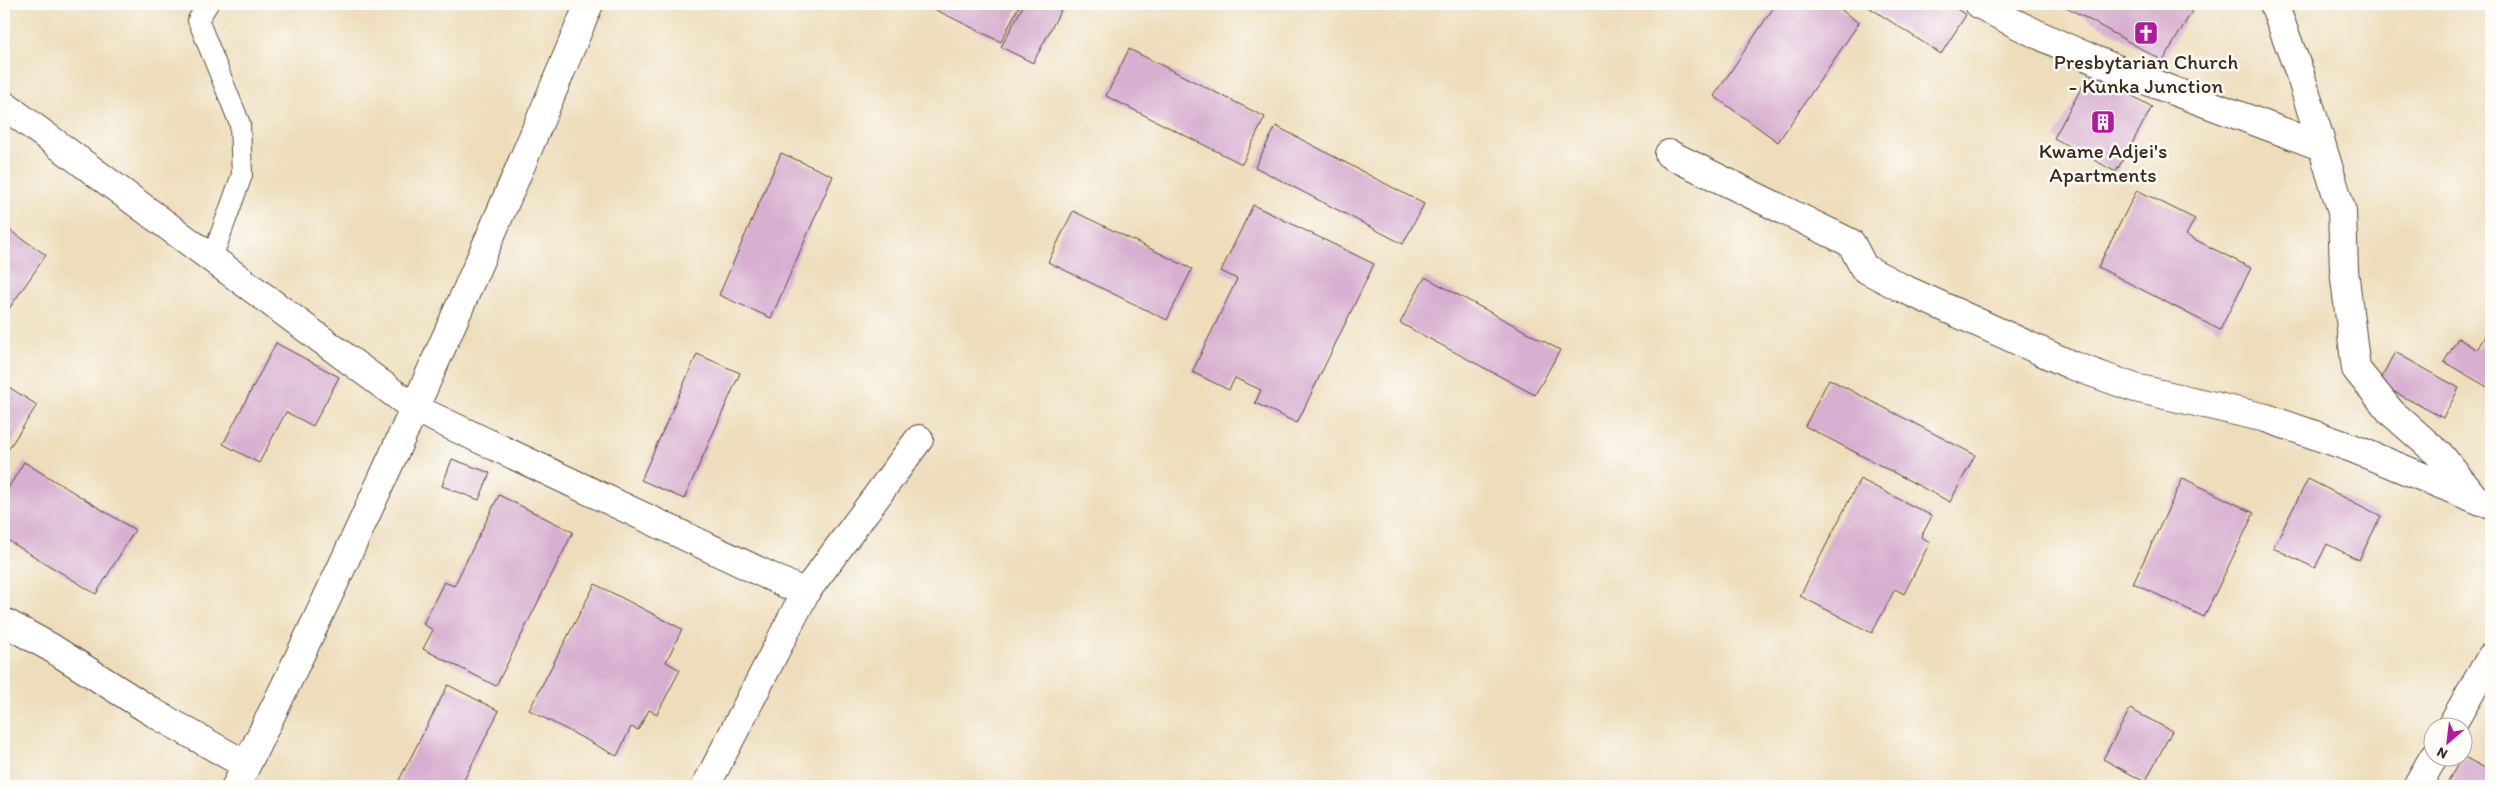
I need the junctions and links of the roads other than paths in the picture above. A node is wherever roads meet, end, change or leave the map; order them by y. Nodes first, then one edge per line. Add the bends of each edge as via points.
1 (208, 4) edge
2 (589, 4) edge
3 (1979, 4) edge
4 (2274, 4) edge
5 (4, 105) edge
6 (2320, 146) junction
7 (1670, 154) dead end
8 (212, 258) junction
9 (414, 408) junction
10 (919, 439) dead end
11 (2483, 502) edge
12 (805, 593) junction
13 (4, 622) edge
14 (2491, 657) edge
15 (2456, 718) edge
16 (2427, 768) edge
17 (241, 775) edge
18 (706, 786) edge
19 (2417, 786) edge

1 - 8 lane via 198,20 240,124 242,175
2 - 9 street
3 - 6 street via 2111,66
4 - 6 street via 2301,77
5 - 8 street
6 - 11 street via 2342,212 2344,270 2356,369 2391,412 2441,456
7 - 11 street via 1851,243 1864,268 1900,287 2071,365 2134,388 2266,418 2352,448
8 - 9 street
9 - 12 street
9 - 17 street via 307,642
10 - 12 street
12 - 18 street
13 - 17 street via 154,712
14 - 15 street
16 - 19 street

